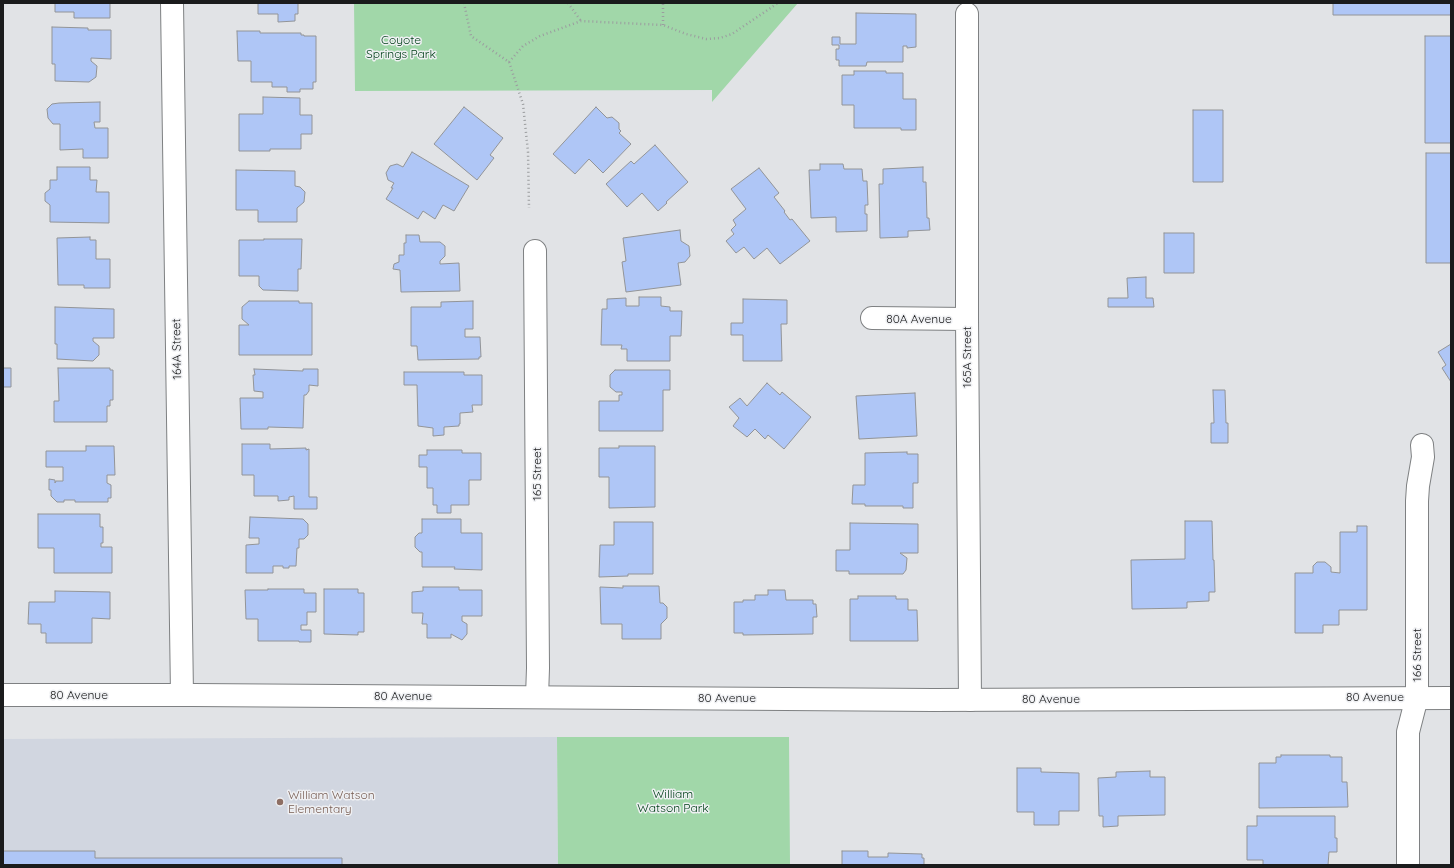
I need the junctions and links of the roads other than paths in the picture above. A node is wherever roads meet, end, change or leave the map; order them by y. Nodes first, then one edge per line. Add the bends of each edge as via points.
1 (172, 3) edge
2 (967, 14) dead end
3 (535, 251) dead end
4 (872, 318) dead end
5 (967, 319) junction
6 (1422, 445) dead end
7 (3, 694) edge
8 (182, 694) junction
9 (537, 697) junction
10 (1417, 697) junction
11 (1451, 698) edge
12 (970, 700) junction
13 (1408, 865) edge

1 - 8 street, 164A Street
2 - 5 street, 165A Street
3 - 9 street, 165 Street
4 - 5 street, 80A Avenue
5 - 12 street, 165A Street
6 - 10 street, 166 Street via 1423,457 1417,501
7 - 8 street, 80 Avenue
8 - 9 street, 80 Avenue
9 - 12 street, 80 Avenue
10 - 11 street, 80 Avenue
10 - 12 street, 80 Avenue
10 - 13 street, 166 Street via 1408,732

